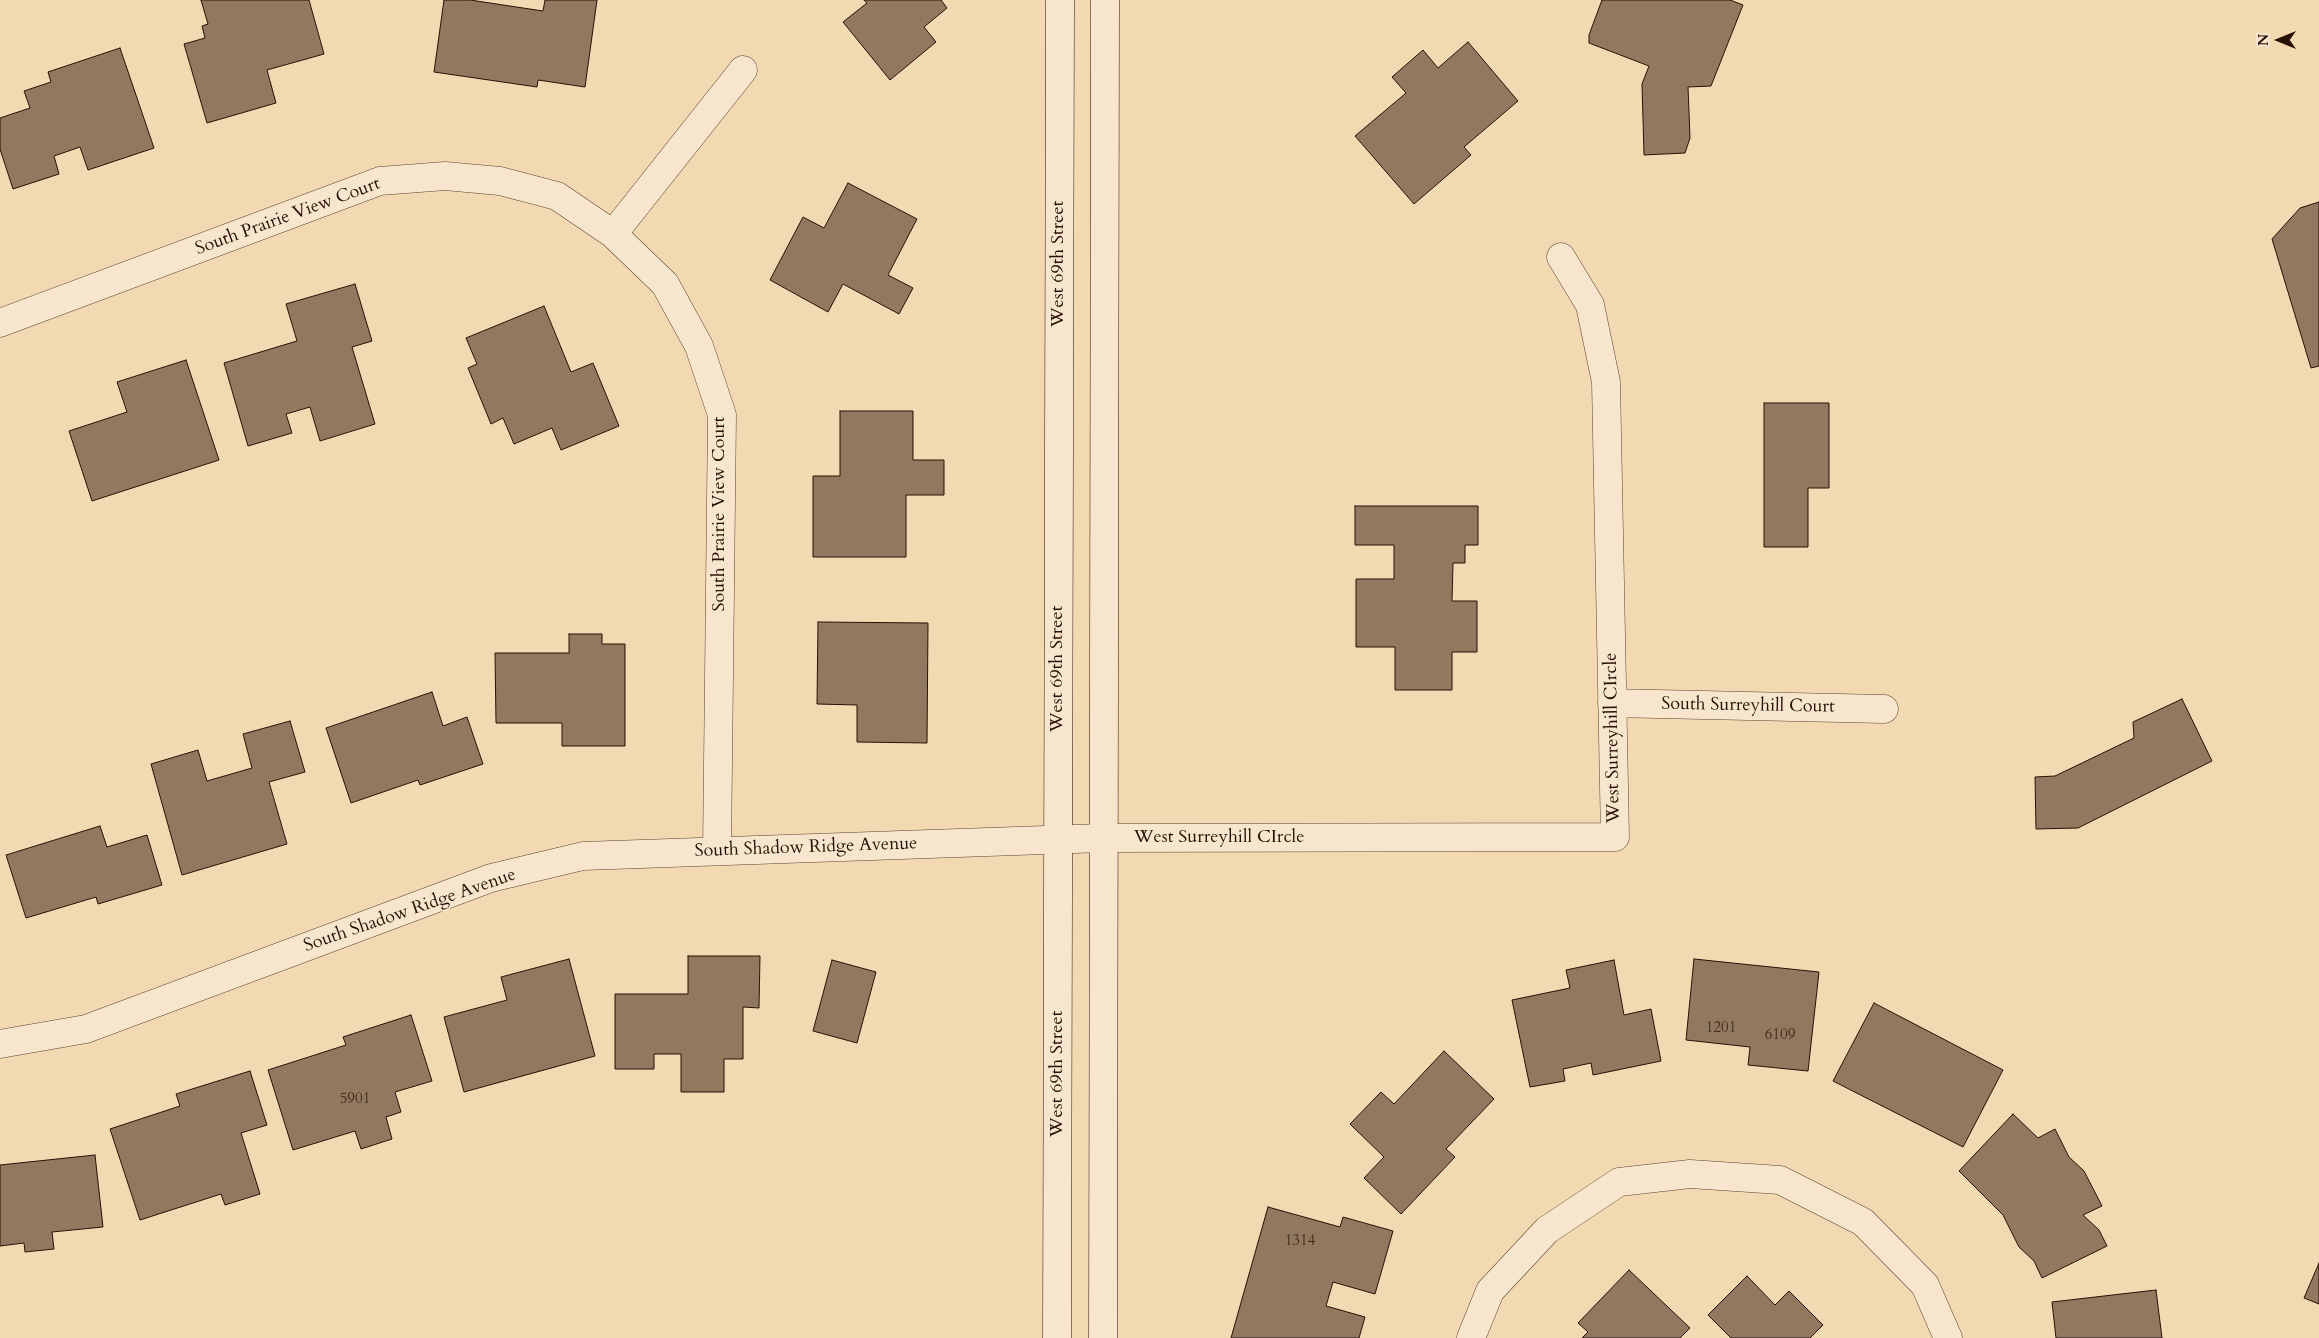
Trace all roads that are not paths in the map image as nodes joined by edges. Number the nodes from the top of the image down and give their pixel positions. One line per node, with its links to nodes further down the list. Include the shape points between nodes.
1 (1060, 0): 10 (street, West 69th Street)
2 (1105, 0): 9 (street)
3 (743, 70): 4 (street)
4 (613, 234): 6 (street, South Prairie View Court, via 558,196 500,180 445,176 380,181); 11 (street, South Prairie View Court, via 664,284 698,346 722,415)
5 (1561, 257): 7 (street, West Surreyhill CIrcle, via 1590,305 1606,382)
6 (0, 323)
7 (1612, 703): 8 (street, South Surreyhill Court); 9 (street, West Surreyhill CIrcle, via 1615,837)
8 (1884, 709)
9 (1103, 838): 10 (street, South Shadow Ridge Avenue); 14 (street)
10 (1058, 839): 11 (street, South Shadow Ridge Avenue); 13 (street, West 69th Street)
11 (717, 850): 12 (street, South Shadow Ridge Avenue, via 583,856 491,878 86,1029)
12 (0, 1044)
13 (1057, 1338)
14 (1103, 1338)
15 (1471, 1338): 16 (street, via 1490,1292 1547,1230 1619,1182 1690,1174 1780,1180 1863,1222 1925,1285)
16 (1948, 1338)

